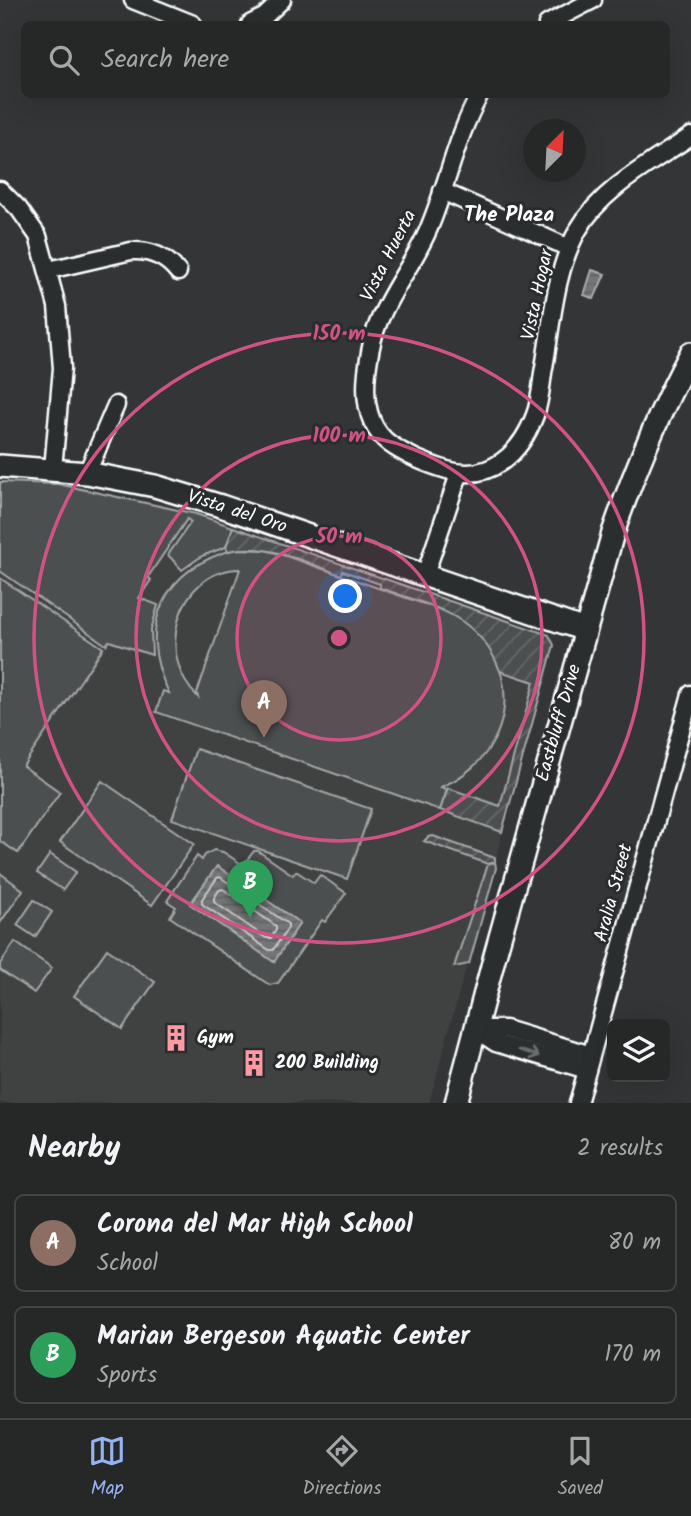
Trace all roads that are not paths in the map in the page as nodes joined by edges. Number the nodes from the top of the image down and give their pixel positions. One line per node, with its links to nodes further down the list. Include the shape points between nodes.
1 (133, 0): 4 (street)
2 (282, 0): 5 (street)
3 (593, 0): 6 (street)
4 (186, 21)
5 (256, 21)
6 (553, 21)
7 (478, 98): 10 (street, Vista Huerta, via 459,136)
8 (691, 136): 11 (street, Vista Hogar, via 610,194 579,228)
9 (0, 190): 12 (street, via 34,228)
10 (442, 191): 11 (street); 19 (street, Vista Huerta, via 420,249 377,325 366,399 372,421 385,440 401,452)
11 (569, 248): 19 (street, Vista Hogar, via 538,407 528,432 489,470)
12 (49, 270): 13 (street, via 141,250 165,259); 17 (street, via 62,368)
13 (178, 272)
14 (691, 354): 21 (main road, Eastbluff Drive, via 661,408 633,475)
15 (116, 405): 18 (street)
16 (0, 466): 17 (main road, Vista del Oro)
17 (53, 469): 18 (main road, Vista del Oro)
18 (87, 473): 20 (main road, Vista del Oro, via 155,486)
19 (460, 474): 20 (street)
20 (425, 575): 21 (main road, Vista del Oro)
21 (585, 630): 23 (main road, Eastbluff Drive)
22 (691, 694): 24 (street, Aralia Street)
23 (475, 1029): 24 (street, via 496,1043); 25 (main road, Eastbluff Drive)
24 (589, 1062): 26 (street, Aralia Street)
25 (456, 1103)
26 (578, 1103)

